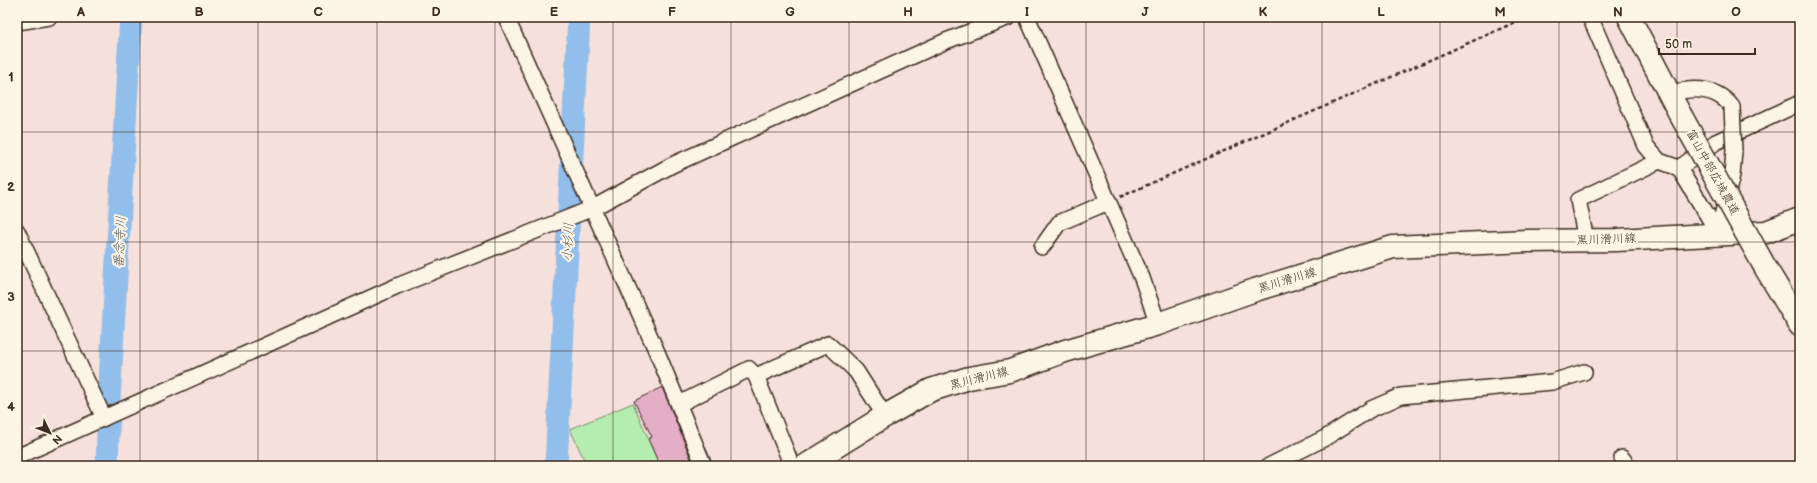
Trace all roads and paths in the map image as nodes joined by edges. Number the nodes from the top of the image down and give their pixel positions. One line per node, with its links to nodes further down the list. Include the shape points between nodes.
1 (49, 17): 8 (street)
2 (506, 17): 14 (street)
3 (1009, 17): 14 (street, via 946,41 672,164)
4 (1027, 17): 13 (street)
5 (1527, 17): 13 (path)
6 (1590, 17): 11 (street, via 1646,146)
7 (1629, 17): 9 (main road, 富山中部広域農道)
8 (17, 22)
9 (1669, 94): 17 (street, bridge, via 1684,90 1711,91 1727,100 1732,107 1732,175); 21 (main road, 富山中部広域農道, bridge)
10 (1800, 103): 12 (street, via 1716,142)
11 (1659, 161): 12 (street); 18 (street, via 1578,200)
12 (1679, 168): 17 (street)
13 (1108, 202): 19 (street, via 1060,223); 20 (street, via 1142,278)
14 (593, 208): 24 (street); 26 (street, via 397,286)
15 (1800, 219): 17 (main road, 黒川滑川線, via 1766,232)
16 (17, 231): 26 (street)
17 (1718, 233): 18 (main road, 黒川滑川線)
18 (1586, 240): 20 (main road, 黒川滑川線, via 1393,247 1255,290)
19 (1042, 247)
20 (1158, 324): 25 (main road, 黒川滑川線, via 1010,370 968,378 931,390)
21 (1800, 325)
22 (1584, 372): 31 (street, via 1552,382 1400,396 1370,409 1324,438)
23 (756, 376): 24 (street, via 749,369); 25 (street, via 828,344 856,371); 29 (street)
24 (679, 404): 28 (street)
25 (885, 416): 30 (main road, 黒川滑川線)
26 (104, 418): 27 (street)
27 (17, 458)
28 (704, 466)
29 (792, 466)
30 (805, 466)
31 (1269, 466)

